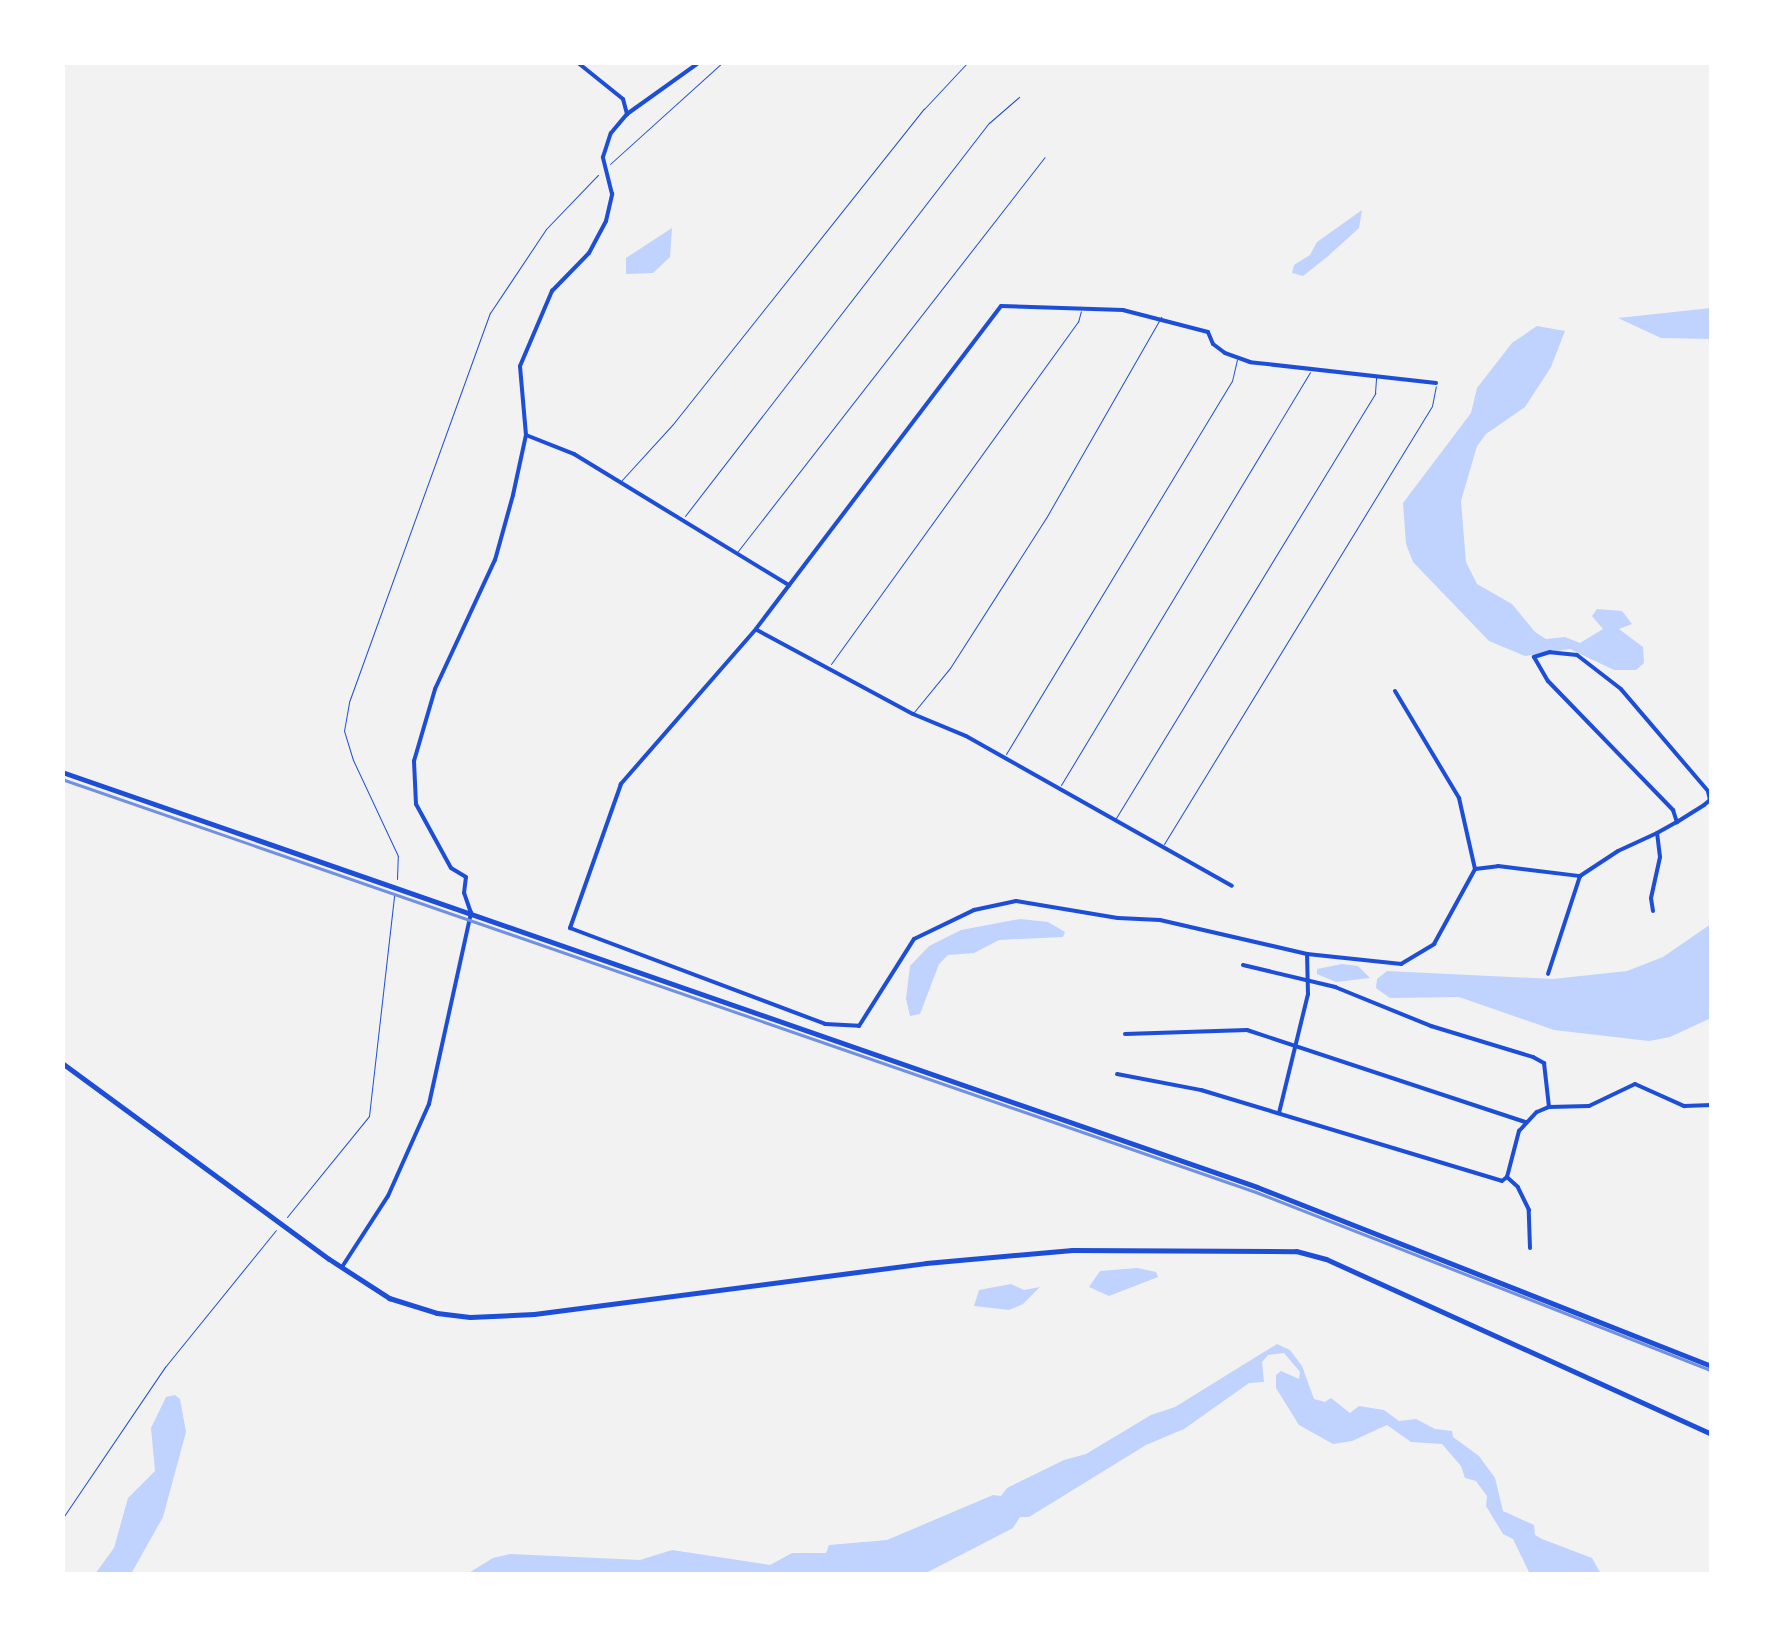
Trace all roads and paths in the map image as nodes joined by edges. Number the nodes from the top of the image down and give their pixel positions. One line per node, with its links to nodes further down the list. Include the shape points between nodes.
1 (577, 62): 6 (street, via 623,99)
2 (700, 62): 6 (street)
3 (723, 62): 8 (path)
4 (968, 62): 16 (lane, via 901,136 654,448)
5 (1019, 97): 17 (lane, via 990,123)
6 (626, 114): 8 (street, via 611,134)
7 (1045, 157): 18 (lane)
8 (603, 170): 15 (street, via 612,194 606,221 589,253 552,291 520,366); 33 (path, via 546,229 490,313 350,702 344,731 398,856)
9 (1082, 306): 10 (street); 19 (street, via 1001,306); 21 (lane, via 1078,322)
10 (1161, 317): 11 (street, via 1208,332 1213,344); 23 (lane, via 1056,502 950,668)
11 (1237, 358): 12 (street); 24 (lane, via 1232,381)
12 (1311, 368): 13 (street); 26 (lane)
13 (1376, 375): 14 (street); 27 (lane, via 1375,394)
14 (1436, 383): 30 (lane, via 1432,406)
15 (526, 435): 16 (street, via 560,447); 36 (street, via 495,560 436,690 414,761 416,804 451,868 466,877)
16 (618, 483): 17 (street)
17 (682, 520): 18 (street)
18 (736, 553): 19 (street)
19 (789, 585): 20 (street)
20 (756, 629): 21 (street); 37 (street, via 621,784 573,931 837,1027 858,1026 914,939 974,910 1016,901 1160,920)
21 (829, 667): 23 (street)
22 (1396, 691): 31 (street, via 1459,798)
23 (912, 714): 24 (street)
24 (1004, 757): 26 (street)
25 (62, 772): 33 (main road)
26 (1060, 788): 27 (street)
27 (1115, 820): 30 (street)
28 (1677, 822): 28 (street, via 1710,800 1708,791 1620,689 1577,655 1534,658); 29 (street)
29 (1657, 833): 32 (street); 35 (street)
30 (1162, 847): 34 (street)
31 (1476, 868): 32 (street); 37 (street, via 1456,910 1420,957 1402,964)
32 (1580, 876): 39 (street)
33 (396, 884): 36 (main road); 50 (path, via 369,1116)
34 (1232, 886)
35 (1653, 911)
36 (471, 914): 52 (street, via 429,1104 388,1196); 53 (main road, via 1258,1187)
37 (1307, 954): 40 (street)
38 (1243, 965): 40 (street)
39 (1548, 974)
40 (1306, 979): 42 (street); 46 (street, via 1533,1057 1544,1063)
41 (1125, 1034): 42 (street, via 1246,1030)
42 (1294, 1046): 47 (street); 48 (street)
43 (62, 1064): 50 (main road)
44 (1118, 1074): 47 (street)
45 (1712, 1106): 46 (street, via 1684,1106 1635,1084 1589,1106)
46 (1549, 1107): 48 (street)
47 (1278, 1112): 49 (street, via 1502,1182)
48 (1525, 1122): 49 (street)
49 (1507, 1178): 51 (street, via 1528,1210)
50 (282, 1223): 52 (main road); 55 (path, via 165,1367)
51 (1530, 1248)
52 (342, 1268): 54 (main road, via 407,1305 499,1317 1072,1250 1296,1252 1326,1259)
53 (1712, 1366)
54 (1712, 1434)
55 (62, 1519)

